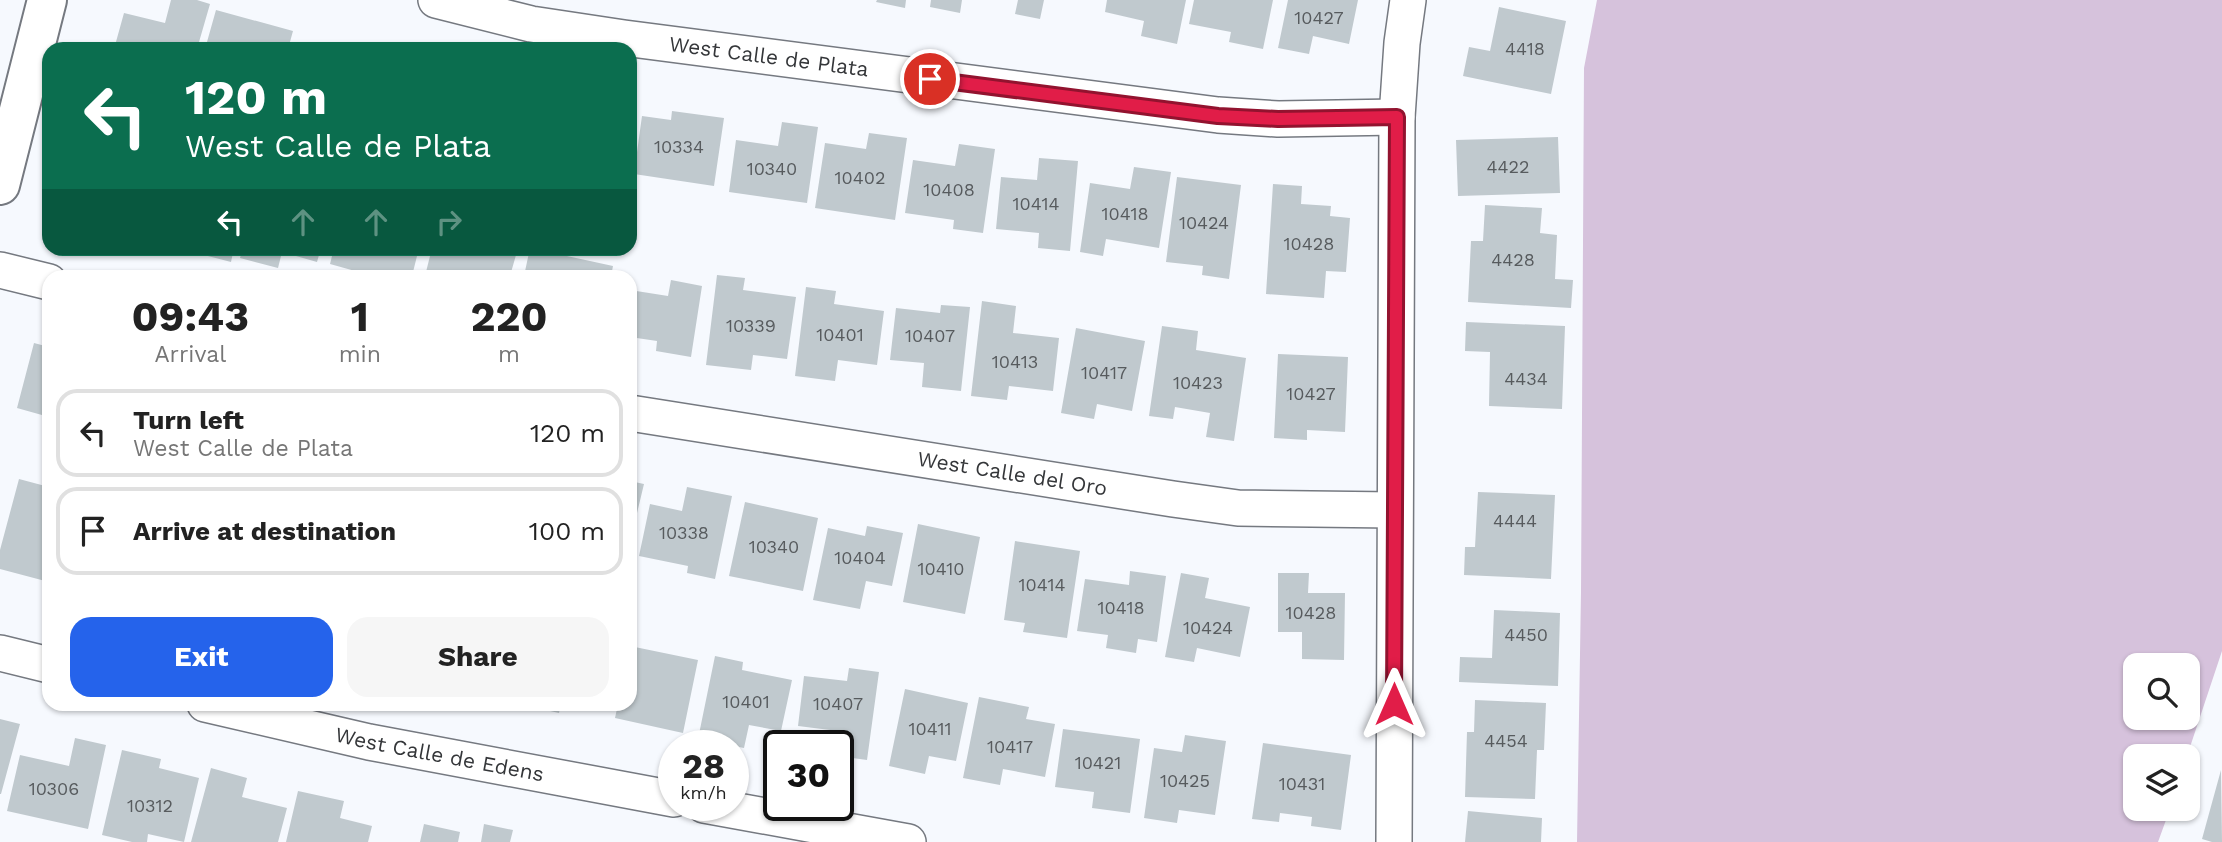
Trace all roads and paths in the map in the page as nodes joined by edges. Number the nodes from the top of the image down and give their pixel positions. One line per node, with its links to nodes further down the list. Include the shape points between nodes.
1 (47, 0): 5 (street)
2 (436, 0): 4 (street, West Calle de Plata, via 531,24 624,38 1218,116)
3 (1408, 0): 4 (street)
4 (1397, 117): 9 (street)
5 (0, 185)
6 (0, 270): 7 (street)
7 (42, 280)
8 (637, 414): 9 (street, West Calle del Oro, via 1238,508)
9 (1394, 510): 16 (street)
10 (0, 653): 11 (street)
11 (42, 663)
12 (235, 711): 13 (street, West Calle de Edens, via 369,742)
13 (658, 796)
14 (749, 813): 15 (street)
15 (908, 842)
16 (1394, 842)

